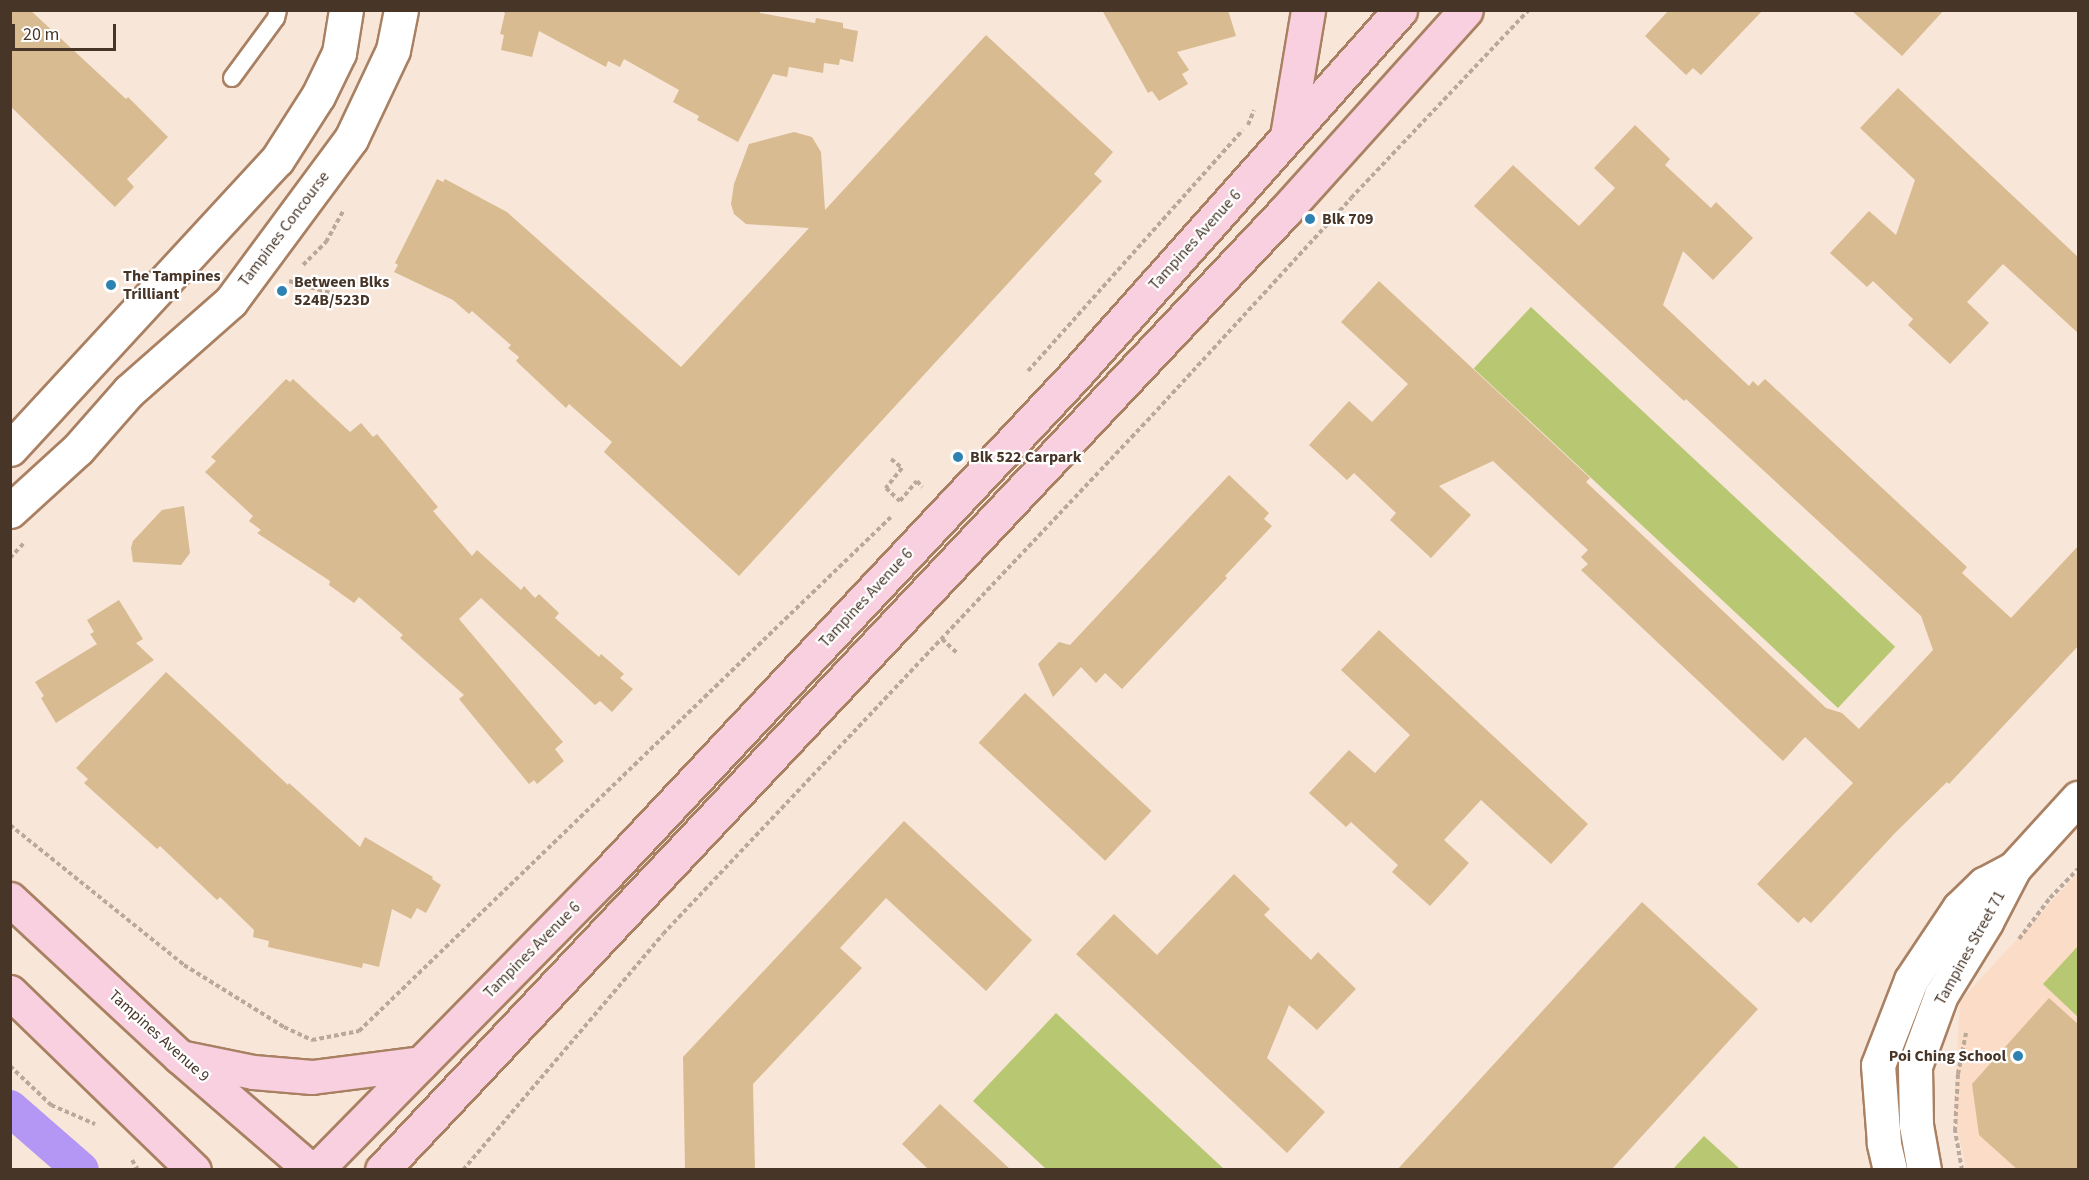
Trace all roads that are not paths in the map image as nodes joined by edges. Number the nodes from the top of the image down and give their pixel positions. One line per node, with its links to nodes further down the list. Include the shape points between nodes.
1 (278, 10): 7 (lane)
2 (346, 10): 9 (street, via 339,53 318,96 277,160)
3 (401, 10): 10 (street, Tampines Concourse, via 393,50 351,139 231,301 129,391 78,449)
4 (1308, 10): 8 (street)
5 (1400, 10): 8 (street, Tampines Avenue 6)
6 (1455, 14): 24 (street, via 1285,211)
7 (232, 78)
8 (1287, 136): 16 (street, Tampines Avenue 6, via 1052,400 605,876)
9 (10, 449)
10 (10, 511)
11 (2079, 798): 12 (street, Tampines Street 71)
12 (2014, 868): 17 (street, Tampines Street 71, via 1984,884 1959,908 1911,980); 18 (street, Tampines Street 71, via 1941,994)
13 (10, 899): 15 (street, Tampines Avenue 9)
14 (10, 992): 19 (street)
15 (179, 1056): 16 (street, via 253,1072 312,1077); 22 (street, Tampines Avenue 9)
16 (421, 1063): 23 (street, Tampines Avenue 6)
17 (1878, 1065): 18 (lane); 25 (street, Tampines Street 71)
18 (1915, 1066): 26 (street, Tampines Street 71, via 1916,1125)
19 (156, 1131): 20 (street); 21 (street)
20 (166, 1170)
21 (194, 1170)
22 (310, 1170)
23 (316, 1170)
24 (382, 1170)
25 (1890, 1170)
26 (1924, 1170)

